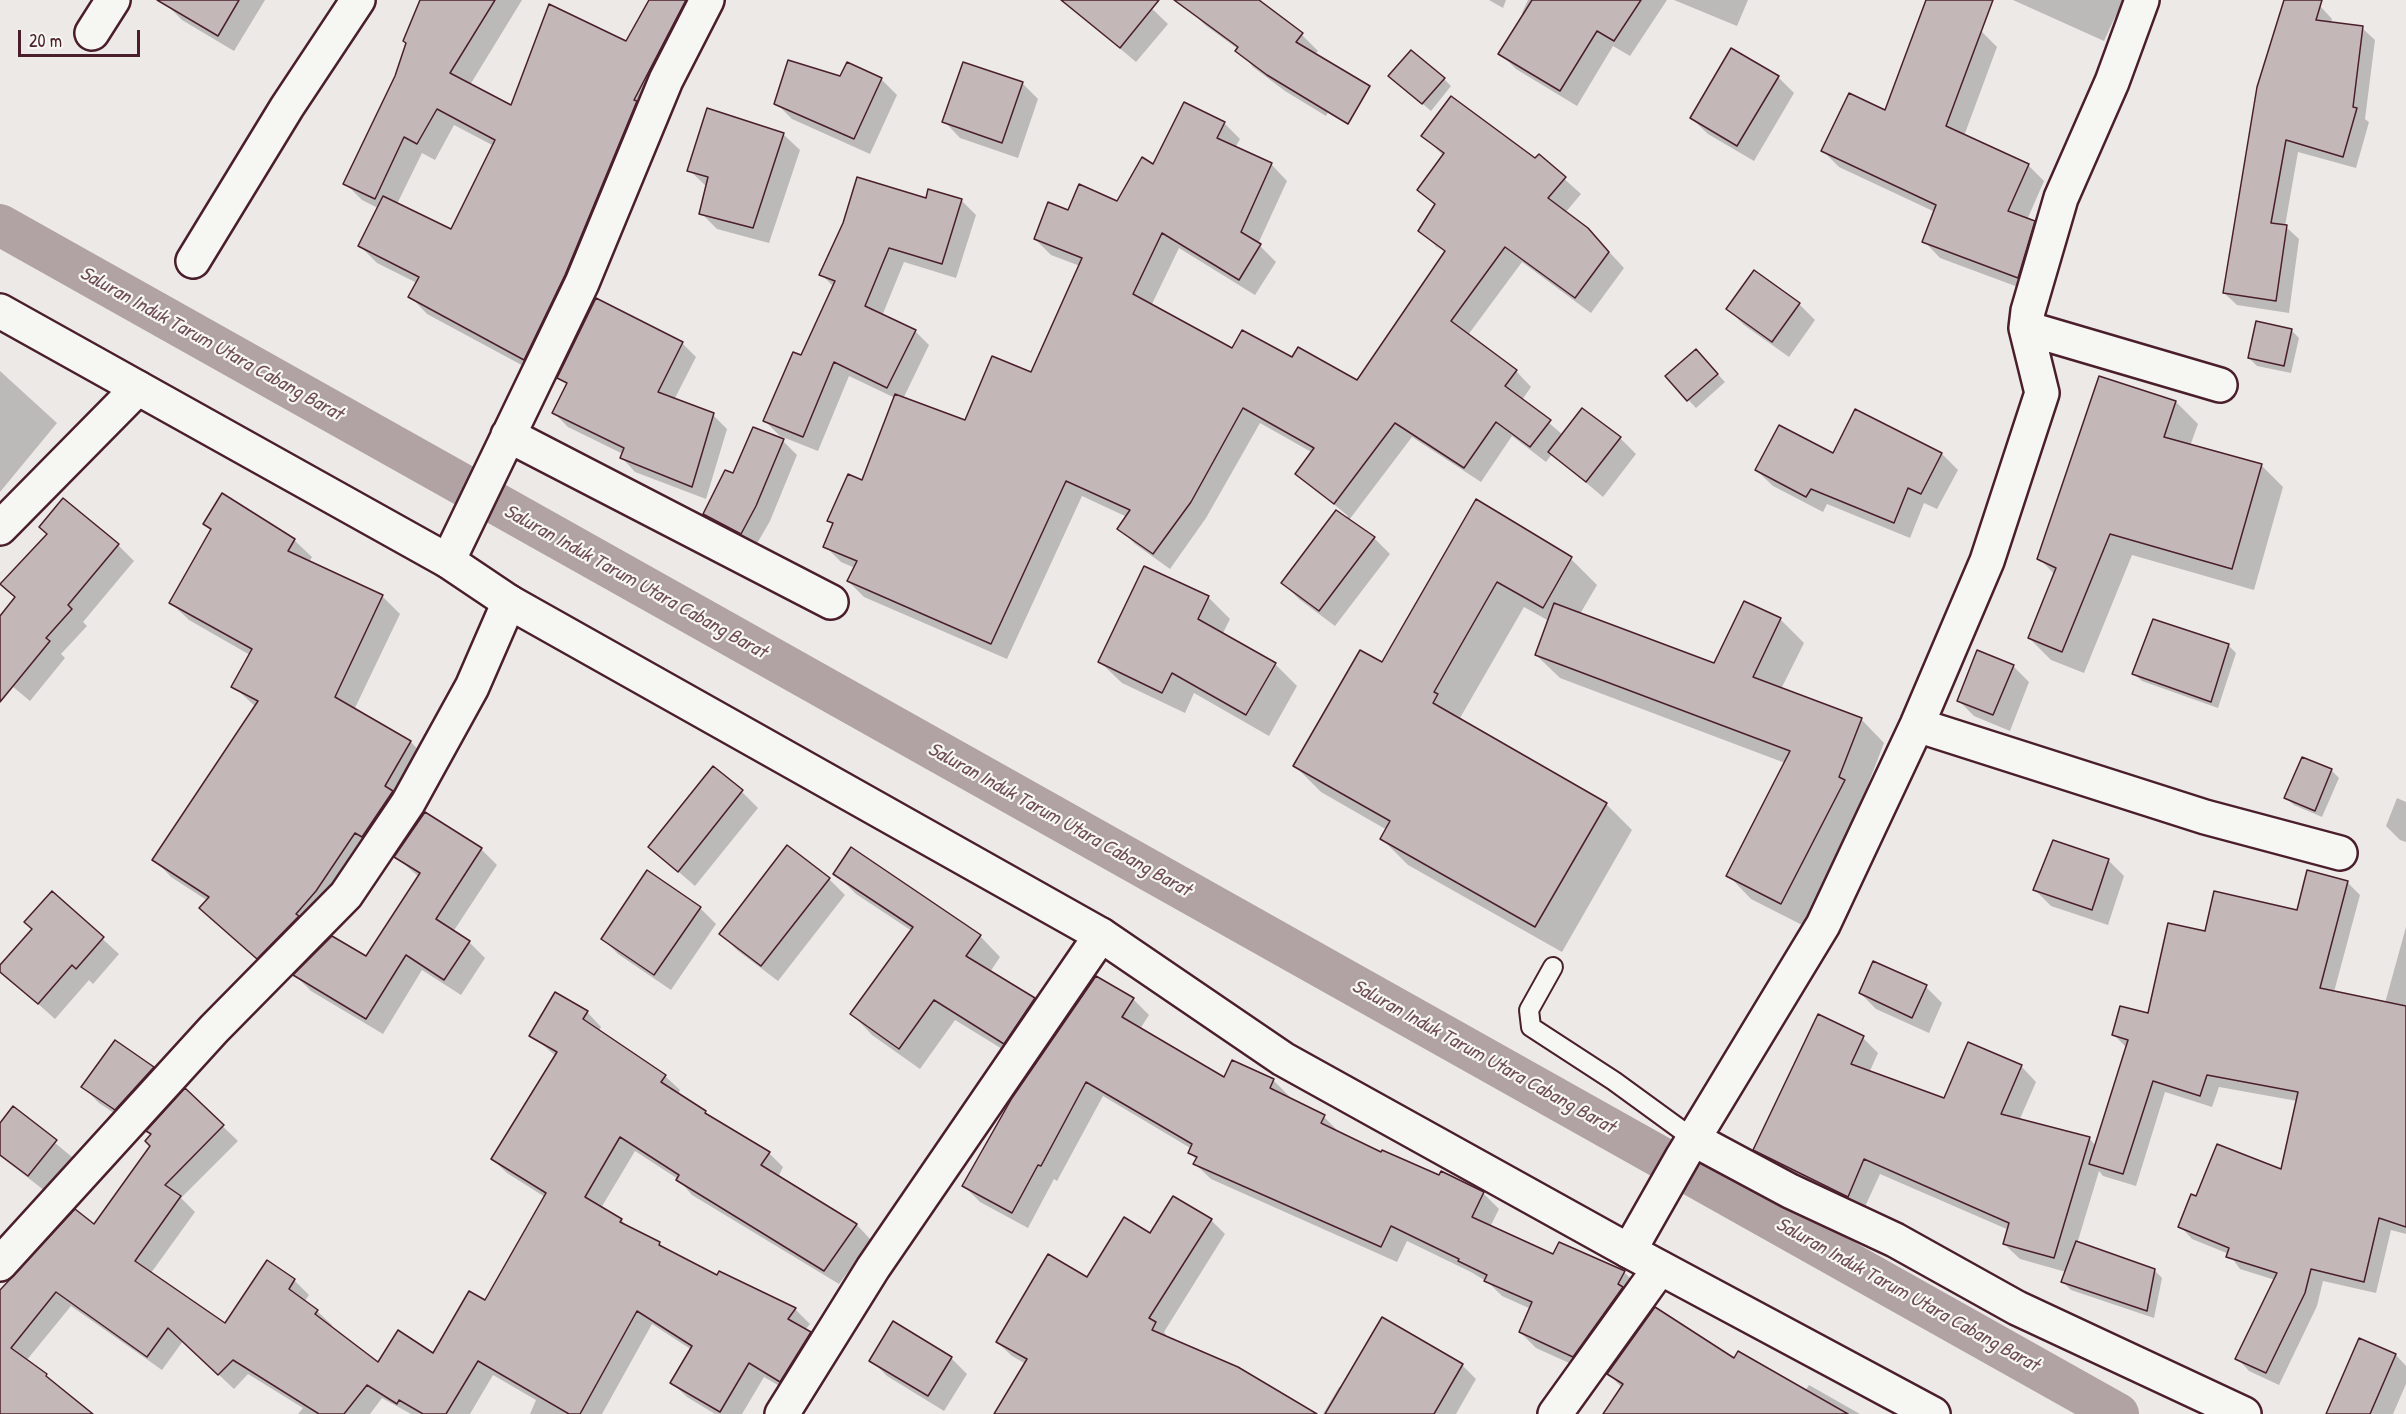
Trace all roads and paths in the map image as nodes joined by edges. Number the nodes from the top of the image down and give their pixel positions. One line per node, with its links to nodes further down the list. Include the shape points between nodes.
1 (113, 0): 5 (street)
2 (358, 0): 6 (street)
3 (707, 0): 11 (street, via 666,80 582,283)
4 (2142, 0): 8 (street, via 2112,82 2061,198)
5 (92, 33)
6 (193, 261)
7 (0, 311): 10 (street)
8 (2026, 328): 9 (street); 16 (street, via 2042,393 1987,561)
9 (2220, 384)
10 (138, 388): 12 (street); 13 (street)
11 (504, 444): 13 (street); 15 (street)
12 (0, 528)
13 (448, 561): 14 (street)
14 (509, 602): 18 (street); 22 (street, via 449,729 408,802 346,895 214,1029)
15 (831, 602)
16 (1917, 725): 17 (street, via 2205,817); 20 (street, via 1823,925)
17 (2340, 853)
18 (1101, 934): 21 (street, via 1283,1059); 24 (street, via 873,1268)
19 (1553, 967): 20 (lane, via 1529,1010 1531,1027 1614,1081)
20 (1689, 1148): 21 (street); 27 (street, via 1895,1240 2017,1308)
21 (1629, 1251): 23 (street)
22 (0, 1264)
23 (1660, 1268): 25 (street); 26 (street)
24 (782, 1414)
25 (1555, 1414)
26 (1933, 1414)
27 (2244, 1414)

